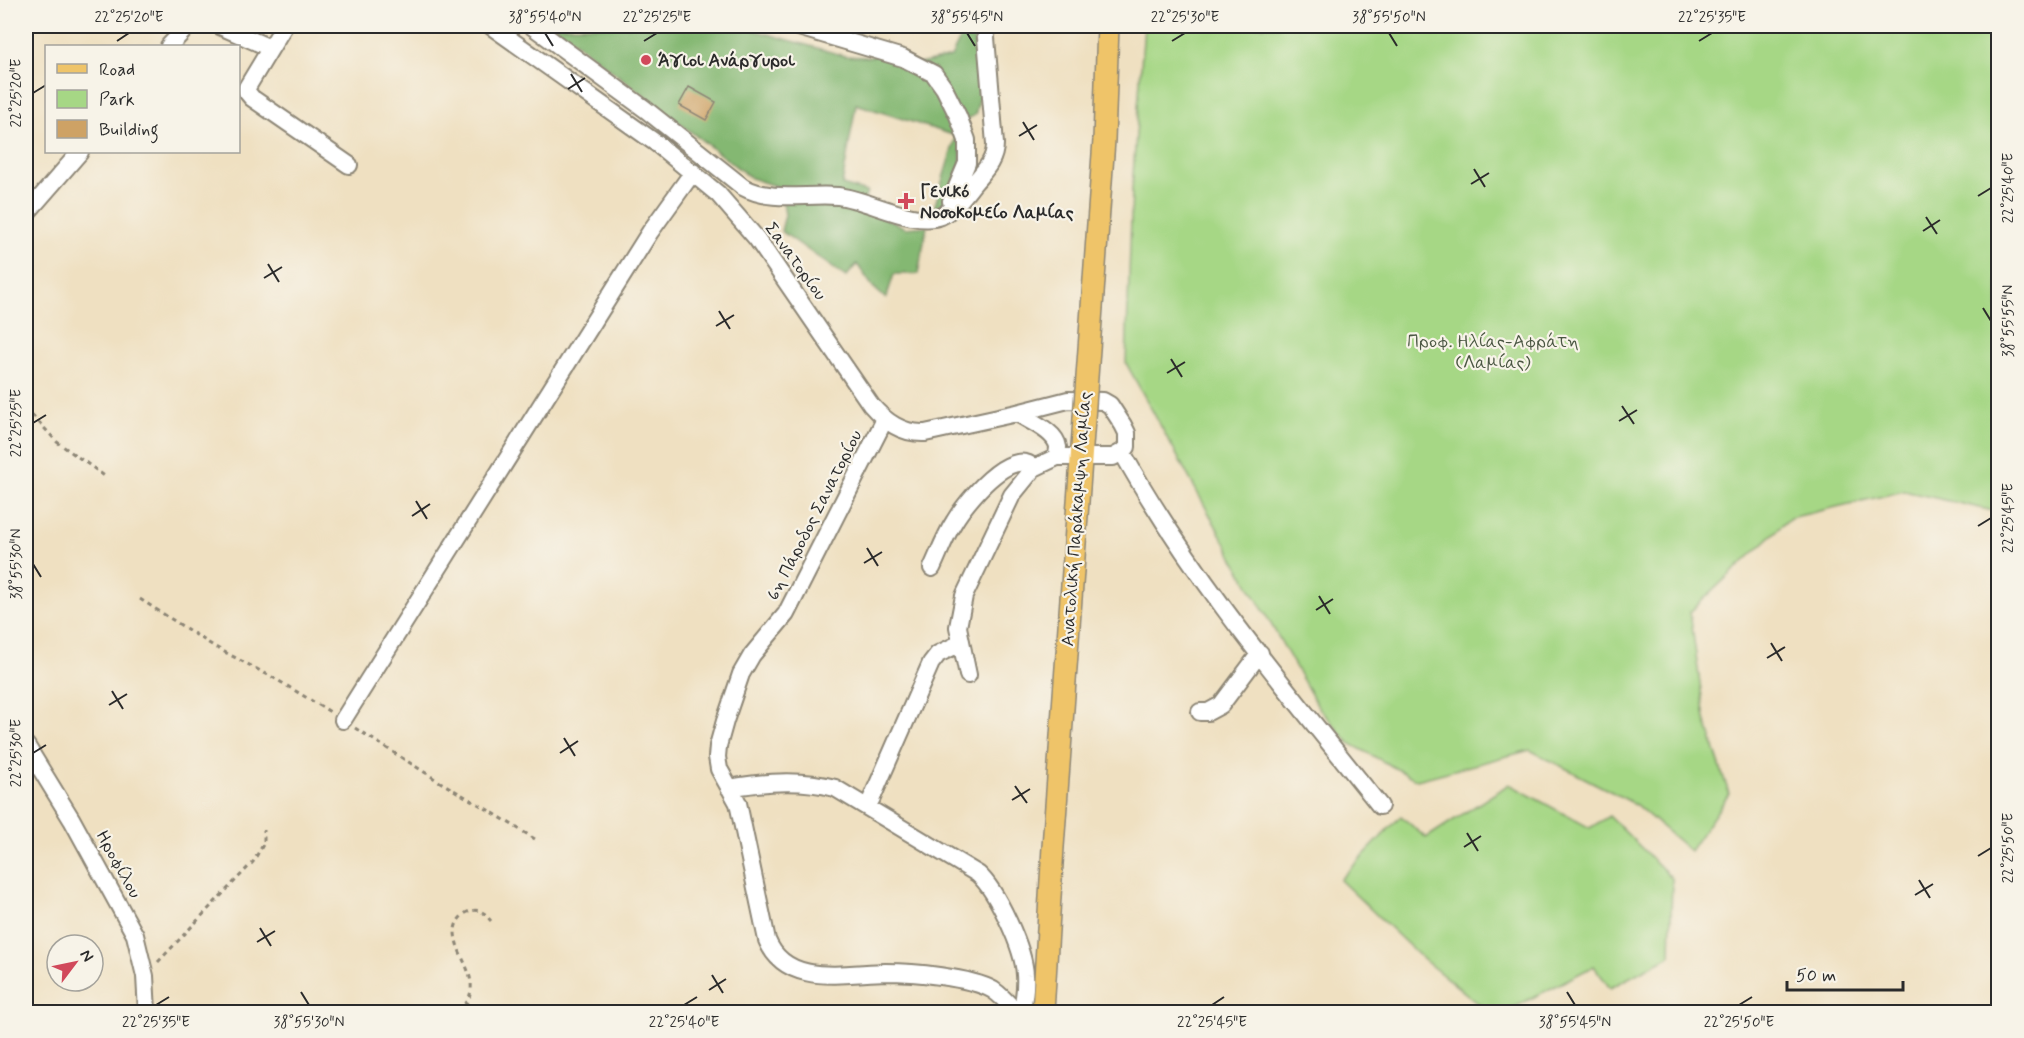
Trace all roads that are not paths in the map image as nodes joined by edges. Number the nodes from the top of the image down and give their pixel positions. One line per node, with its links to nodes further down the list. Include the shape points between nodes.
1 (188, 26): 9 (street)
2 (220, 26): 10 (street)
3 (284, 26): 10 (street)
4 (491, 26): 13 (street, Σανατορίου)
5 (532, 26): 14 (street)
6 (795, 26): 17 (street, via 903,58 934,74 967,140 967,163 950,202)
7 (985, 26): 17 (street, via 995,152 959,201)
8 (1108, 26): 22 (main road, Ανατολική Παράκαμψη Λαμίας, bridge, via 1104,140)
9 (170, 45)
10 (270, 48): 12 (street, via 246,92)
11 (79, 153): 16 (street)
12 (349, 165)
13 (693, 172): 15 (street, Σανατορίου); 29 (street, via 650,232)
14 (743, 187): 15 (street); 17 (street, via 763,195 852,198 913,217)
15 (729, 206): 19 (street, Σανατορίου, via 752,232 871,405)
16 (26, 214)
17 (939, 216)
18 (1017, 413): 19 (street, Σανατορίου, via 925,433 904,430); 20 (street, Σανατορίου, via 1068,400 1103,401 1115,412 1126,433 1127,447); 21 (street, via 1054,438)
19 (885, 419): 31 (street, 6η Πάροδος Σανατορίου, via 786,614 741,674 717,753 719,769)
20 (1122, 452): 22 (street, via 1113,457); 26 (street, via 1182,549)
21 (1057, 457): 22 (street); 23 (street)
22 (1081, 457): 37 (main road, Ανατολική Παράκαμψη Λαμίας)
23 (1034, 468): 24 (street, via 1018,461 996,474 960,512); 25 (street, via 1012,495 971,579 960,612)
24 (932, 568)
25 (961, 643): 27 (street); 32 (street, via 938,654 931,663)
26 (1260, 653): 28 (street, via 1221,705); 33 (street)
27 (968, 675)
28 (1200, 712)
29 (343, 720)
30 (26, 745): 34 (street, Ηροφίλου, via 128,921 139,946)
31 (729, 788): 35 (street, 6η Πάροδος Σανατορίου, via 738,803 767,940 780,960 815,975 903,973 967,982 990,989); 36 (street, via 779,783 835,788 978,874 999,905 1022,956 1026,985)
32 (871, 800)
33 (1380, 806)
34 (147, 1012)
35 (1016, 1012)
36 (1021, 1012)
37 (1043, 1012)

